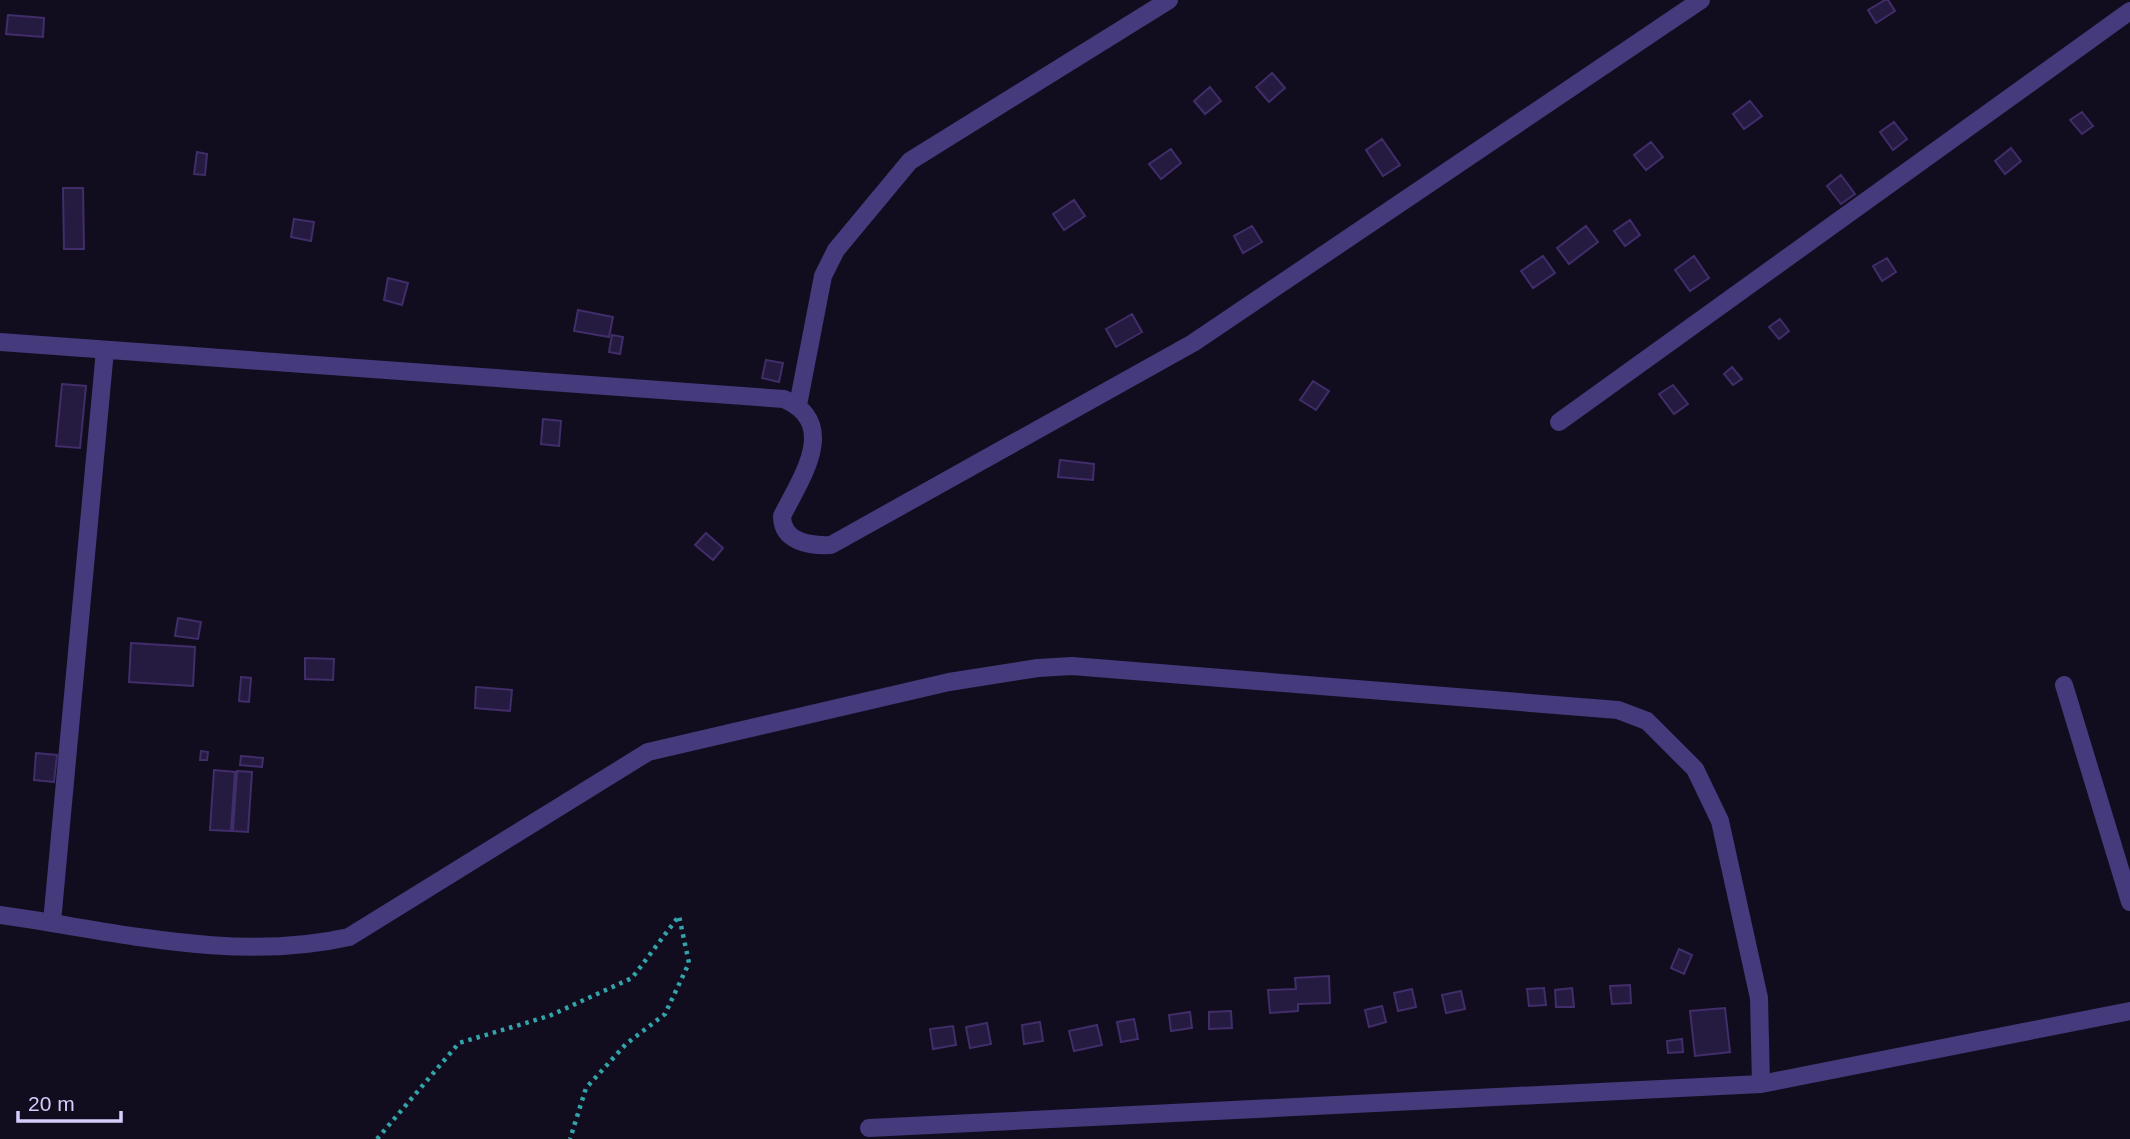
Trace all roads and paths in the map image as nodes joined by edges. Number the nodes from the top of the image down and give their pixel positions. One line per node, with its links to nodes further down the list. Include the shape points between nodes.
1 (1169, 0): 6 (street, via 910,160 836,250 823,276)
2 (1701, 0): 6 (street, via 1193,343 831,545 812,546 787,534 782,526 782,516 813,447 809,418)
3 (2130, 11): 7 (street)
4 (0, 342): 5 (street)
5 (105, 350): 6 (street, via 784,399); 11 (street)
6 (798, 405)
7 (1559, 422)
8 (2064, 685): 9 (street)
9 (2130, 902)
10 (0, 915): 11 (street)
11 (52, 922): 13 (street, via 242,949 312,945 349,937 648,752 949,682 1038,668 1072,666 1618,710 1647,721 1695,769 1720,821 1759,998)
12 (2130, 1011): 13 (street)
13 (1761, 1084): 14 (street)
14 (869, 1128)
15 (377, 1139): 16 (path, via 460,1043 549,1016 632,978 679,916 689,963 665,1014 626,1044 586,1088)
16 (570, 1139)

